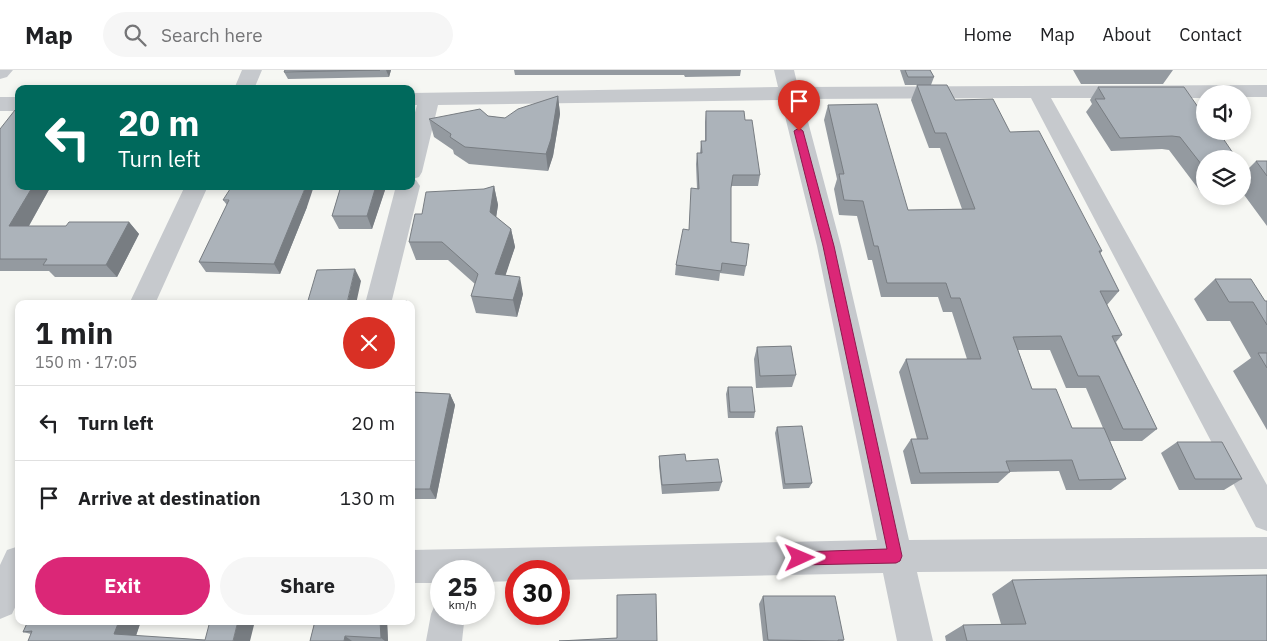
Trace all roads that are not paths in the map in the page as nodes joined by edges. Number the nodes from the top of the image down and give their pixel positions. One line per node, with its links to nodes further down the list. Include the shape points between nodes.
1 (3, 70): 3 (street)
2 (252, 70): 5 (street)
3 (0, 73)
4 (786, 81): 7 (street); 8 (street); 18 (street, via 828,246)
5 (246, 85)
6 (1267, 91): 7 (street)
7 (1038, 93): 16 (street)
8 (420, 98): 11 (street)
9 (0, 104): 10 (street)
10 (15, 104)
11 (415, 139)
12 (195, 190): 14 (street)
13 (412, 194): 15 (street)
14 (144, 300)
15 (379, 300)
16 (1267, 516)
17 (1267, 553): 18 (street)
18 (896, 556): 21 (street); 24 (street)
19 (415, 567): 20 (street)
20 (430, 568)
21 (495, 568)
22 (446, 625): 23 (street)
23 (444, 641)
24 (915, 641)

